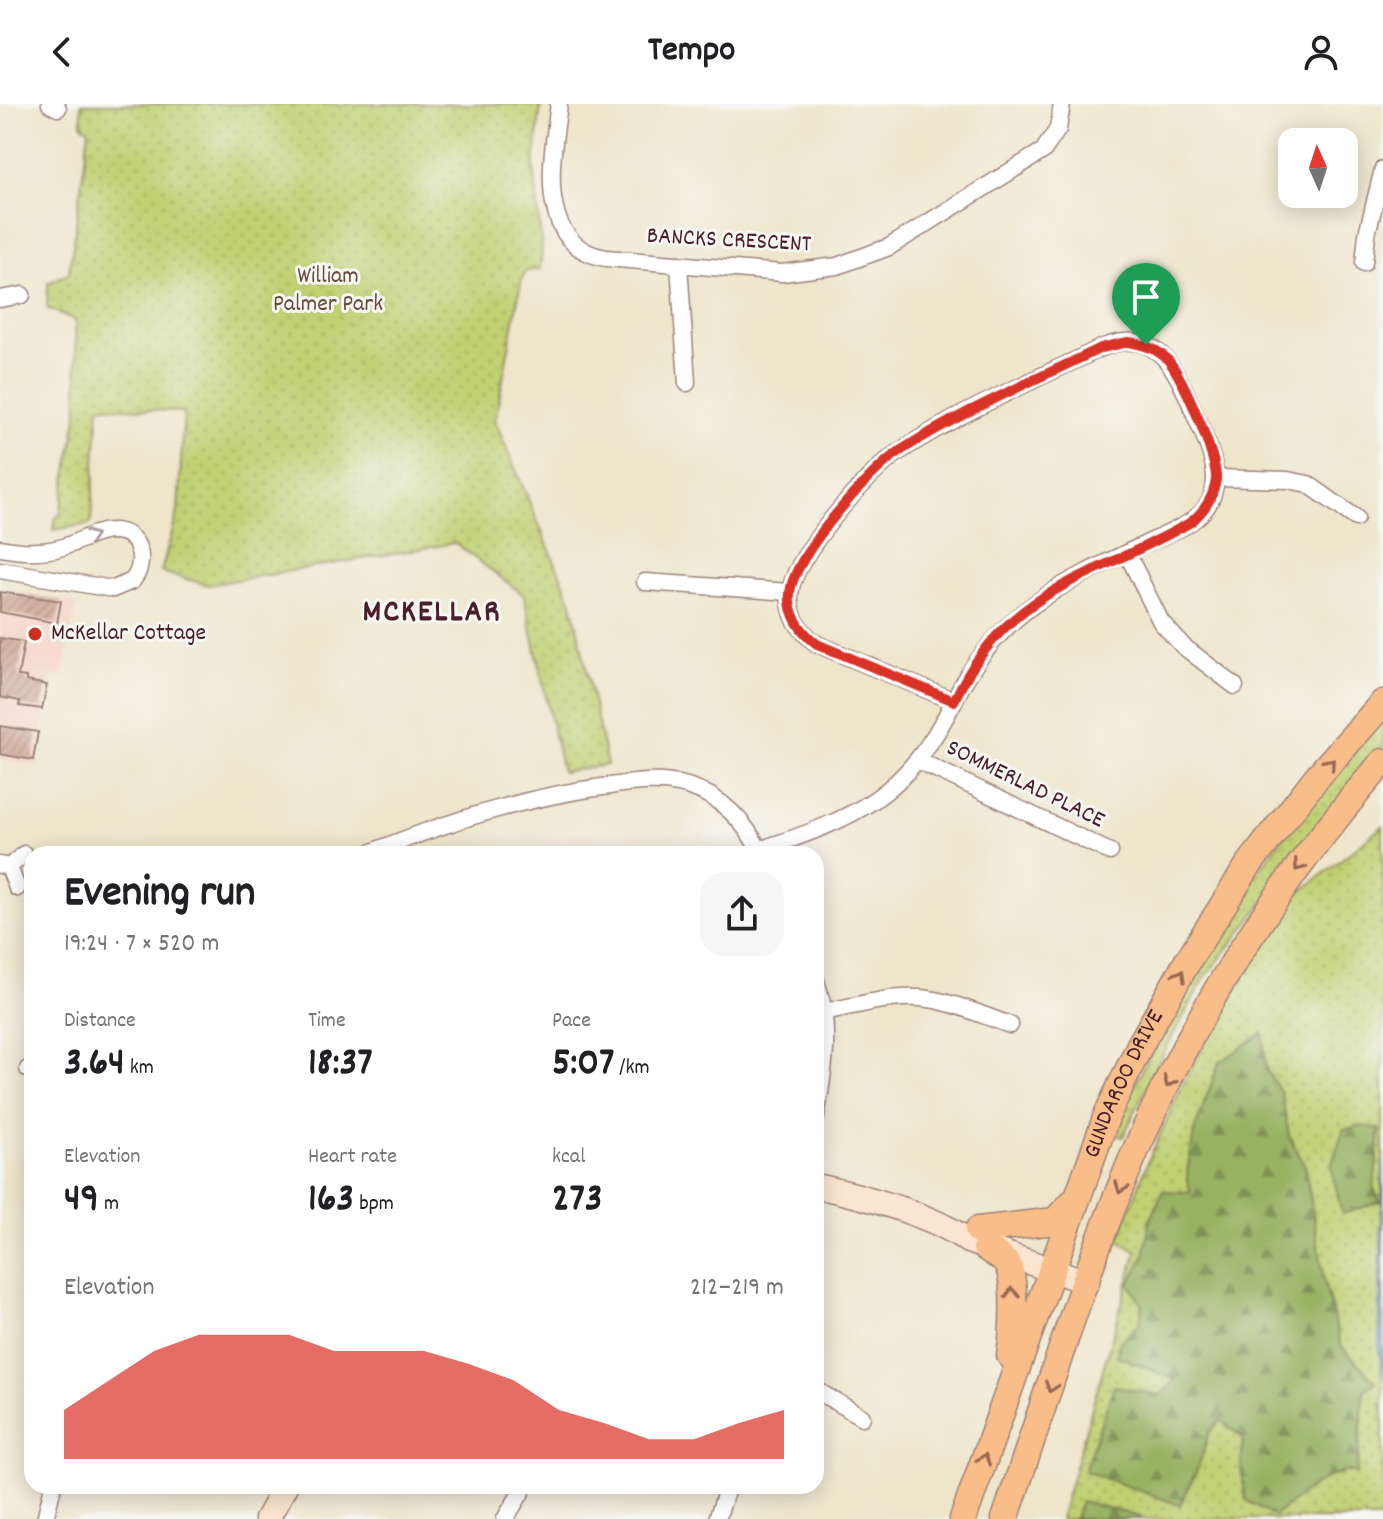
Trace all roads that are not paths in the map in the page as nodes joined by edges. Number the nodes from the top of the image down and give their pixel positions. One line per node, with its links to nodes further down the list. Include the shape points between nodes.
1 (559, 104): 5 (street, BANCKS CRESCENT, via 552,189 565,235 597,256)
2 (1062, 104): 5 (street, BANCKS CRESCENT, via 1058,129 1043,151 872,255 800,272)
3 (1383, 169): 4 (street)
4 (1364, 263)
5 (679, 264): 8 (street)
6 (22, 295): 7 (street)
7 (0, 299)
8 (687, 383)
9 (1216, 478): 10 (street, via 1308,484); 12 (street, via 1213,495 1191,522); 15 (street, via 1211,452 1174,368 1146,345 1109,344 928,434 885,462 802,561)
10 (1356, 518)
11 (0, 548): 13 (street, one-way to 13, via 51,550 119,531 135,541 141,564 132,581 113,589)
12 (1127, 553): 16 (street, via 1161,622); 17 (street, via 1050,591 1020,613 982,653)
13 (0, 570)
14 (645, 582): 15 (street)
15 (790, 592): 17 (street, via 798,625 817,644)
16 (1235, 686)
17 (954, 701): 19 (street)
18 (1383, 703): 32 (main road, GUNDAROO DRIVE, one-way to 18, via 1135,1055 1190,957 1248,866)
19 (919, 761): 23 (street, via 849,817); 24 (street, SOMMERLAD PLACE)
20 (1383, 762): 35 (main road, GUNDAROO DRIVE, one-way to 35, via 1270,904 1218,988 1140,1140)
21 (388, 846): 22 (street, via 507,805 585,789 659,782 687,786 725,806)
22 (757, 846)
23 (775, 846)
24 (1110, 852)
25 (24, 854): 26 (street)
26 (5, 866): 27 (street)
27 (17, 888)
28 (824, 1012): 29 (street, via 918,998); 30 (street)
29 (1010, 1025)
30 (824, 1068)
31 (824, 1188): 33 (street, via 951,1228 968,1241)
32 (1077, 1198): 33 (main road, via 1055,1221); 34 (main road, GUNDAROO DRIVE)
33 (982, 1239): 34 (street); 37 (main road, one-way to 33, via 1014,1326 1011,1281 1007,1264)
34 (1054, 1263): 35 (street); 37 (main road, GUNDAROO DRIVE)
35 (1089, 1275): 48 (main road, GUNDAROO DRIVE, one-way to 48)
36 (824, 1395): 38 (street)
37 (1004, 1398): 47 (main road, GUNDAROO DRIVE, one-way to 37)
38 (862, 1417)
39 (51, 1494): 43 (street)
40 (281, 1494): 44 (street)
41 (520, 1494): 45 (street)
42 (725, 1494): 46 (street)
43 (45, 1519)
44 (267, 1519)
45 (505, 1519)
46 (717, 1519)
47 (963, 1519)
48 (1005, 1519)

